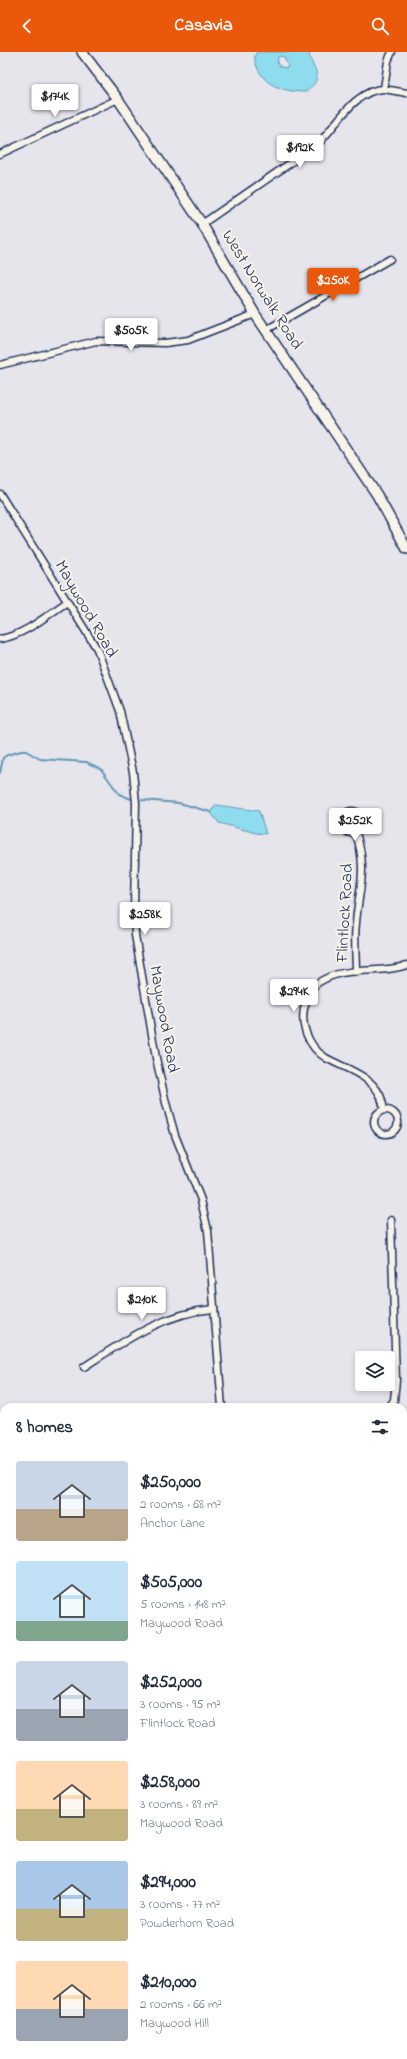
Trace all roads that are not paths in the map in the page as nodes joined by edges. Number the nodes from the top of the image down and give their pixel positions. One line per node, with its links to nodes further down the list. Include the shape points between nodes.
1 (82, 52): 5 (main road, West Norwalk Road)
2 (392, 52): 3 (street, via 388,61)
3 (384, 89): 4 (street); 7 (street, via 372,91 355,101 318,144)
4 (407, 93)
5 (118, 99): 6 (street); 7 (main road, West Norwalk Road)
6 (0, 154)
7 (202, 224): 9 (main road, West Norwalk Road)
8 (390, 259): 10 (street)
9 (255, 314): 10 (main road, West Norwalk Road); 11 (street, via 188,340 165,344 96,341)
10 (266, 330): 13 (main road, West Norwalk Road, via 377,495)
11 (0, 365)
12 (0, 494): 14 (street, Maywood Road)
13 (407, 549)
14 (67, 602): 15 (street, via 29,628); 21 (street, Maywood Road, via 97,649 117,699 127,742 136,803 135,935 166,1103 175,1135 206,1218)
15 (0, 639)
16 (356, 832): 18 (street, Flintlock Road, via 363,858 363,874 356,923)
17 (407, 965): 18 (street)
18 (356, 972): 19 (street, via 330,976 313,986 304,1008 303,1026 309,1041 324,1057 369,1082 380,1095)
19 (384, 1110)
20 (391, 1220): 24 (street, via 396,1380)
21 (213, 1309): 22 (street, via 199,1310 157,1324 128,1338); 23 (street, Maywood Road)
22 (84, 1367)
23 (222, 1403)
24 (392, 1403)

